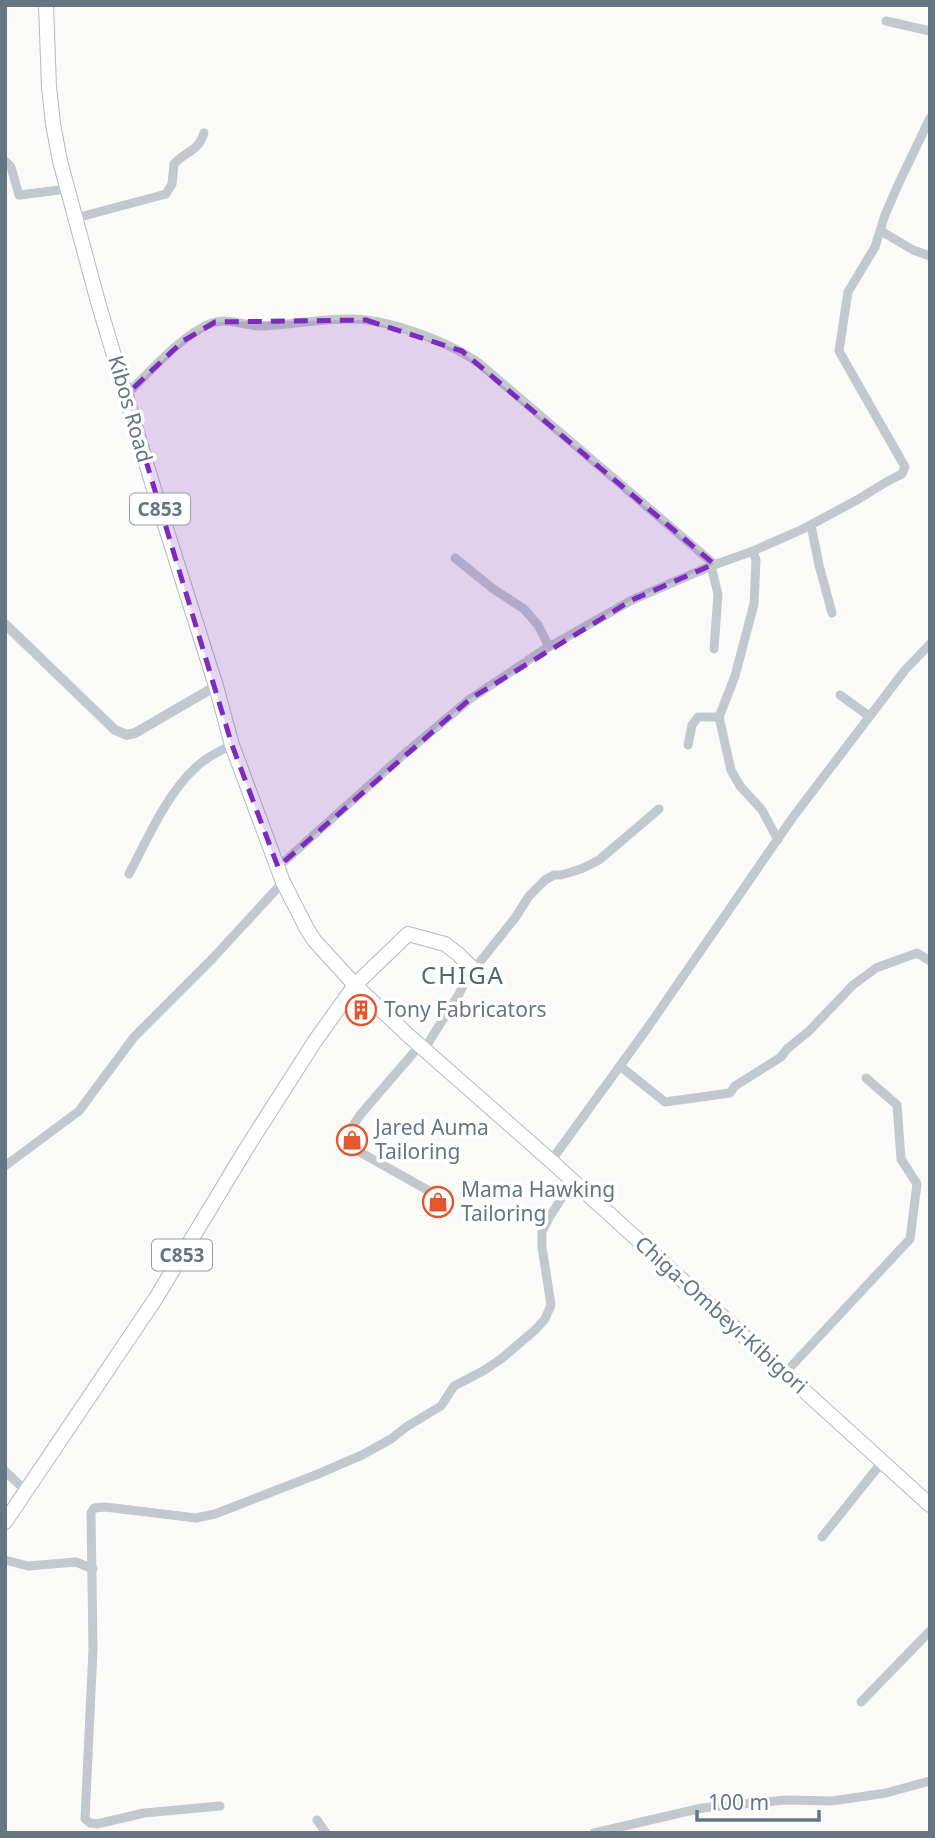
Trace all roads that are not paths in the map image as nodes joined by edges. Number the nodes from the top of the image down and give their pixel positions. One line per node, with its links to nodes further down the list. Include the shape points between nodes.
1 (41, 7): 7 (main road, Kibos Road / C853, via 49,87)
2 (886, 21): 3 (street)
3 (930, 31)
4 (930, 118): 9 (street)
5 (204, 133): 8 (street, via 199,146 174,164 166,194)
6 (5, 161): 7 (street, via 19,195)
7 (68, 189): 8 (main road, Kibos Road / C853)
8 (76, 218): 11 (main road, Kibos Road / C853)
9 (881, 231): 10 (street); 12 (street, via 848,292 839,351 905,470)
10 (930, 256)
11 (126, 395): 15 (street, via 183,341 215,322 257,326 354,319 393,325 455,348 480,364); 21 (main road, Kibos Road / C853)
12 (811, 525): 13 (street); 16 (street)
13 (753, 551): 15 (street); 24 (street, via 754,604)
14 (455, 558): 19 (street, via 524,609)
15 (712, 565): 19 (street, via 632,600); 20 (street, via 718,594)
16 (832, 613)
17 (5, 624): 21 (street, via 115,730 127,735)
18 (930, 644): 23 (street)
19 (549, 647): 29 (street, via 470,699)
20 (714, 649)
21 (216, 686): 25 (main road, Kibos Road / C853)
22 (840, 695): 23 (street)
23 (869, 716): 28 (street)
24 (719, 717): 26 (street, via 698,718); 28 (street, via 731,770)
25 (232, 745): 29 (main road, Kibos Road / C853); 30 (street, via 184,779)
26 (688, 745)
27 (659, 809): 33 (street, via 599,860 545,880)
28 (778, 839): 36 (street)
29 (278, 867): 31 (main road, Kibos Road / C853)
30 (128, 874)
31 (283, 882): 34 (main road, Kibos Road / C853, via 314,940); 39 (street, via 134,1037 79,1111)
32 (930, 961): 36 (street, via 917,953 876,968 781,1057 730,1093 665,1102)
33 (472, 968): 34 (main road, via 445,944 408,934); 35 (street)
34 (355, 985): 35 (main road, Chiga-Ombeyi-Kibigori); 45 (main road, C853, via 300,1063 156,1298)
35 (423, 1048): 38 (main road, Chiga-Ombeyi-Kibigori); 41 (street, via 415,1051 346,1136 358,1151)
36 (620, 1066): 38 (street)
37 (866, 1078): 42 (street, via 897,1105 901,1159 917,1184 910,1239)
38 (551, 1161): 40 (main road, Chiga-Ombeyi-Kibigori)
39 (5, 1166)
40 (573, 1181): 42 (main road, Chiga-Ombeyi-Kibigori); 50 (street, via 542,1232 549,1312 501,1359 454,1386 441,1406 382,1444 215,1514 196,1518 94,1508 90,1516)
41 (430, 1192)
42 (785, 1373): 43 (main road, Chiga-Ombeyi-Kibigori)
43 (882, 1461): 46 (main road, Chiga-Ombeyi-Kibigori); 48 (street)
44 (5, 1471): 45 (street)
45 (27, 1492): 47 (main road, C853)
46 (929, 1504)
47 (5, 1522)
48 (822, 1537)
49 (5, 1560): 50 (street, via 28,1566 76,1562)
50 (93, 1569): 54 (street, via 85,1819 97,1824 144,1813)
51 (930, 1631): 52 (street)
52 (862, 1702)
53 (930, 1781): 57 (street, via 832,1801 785,1800 702,1808)
54 (220, 1806)
55 (317, 1820): 56 (street)
56 (326, 1833)
57 (594, 1833)

